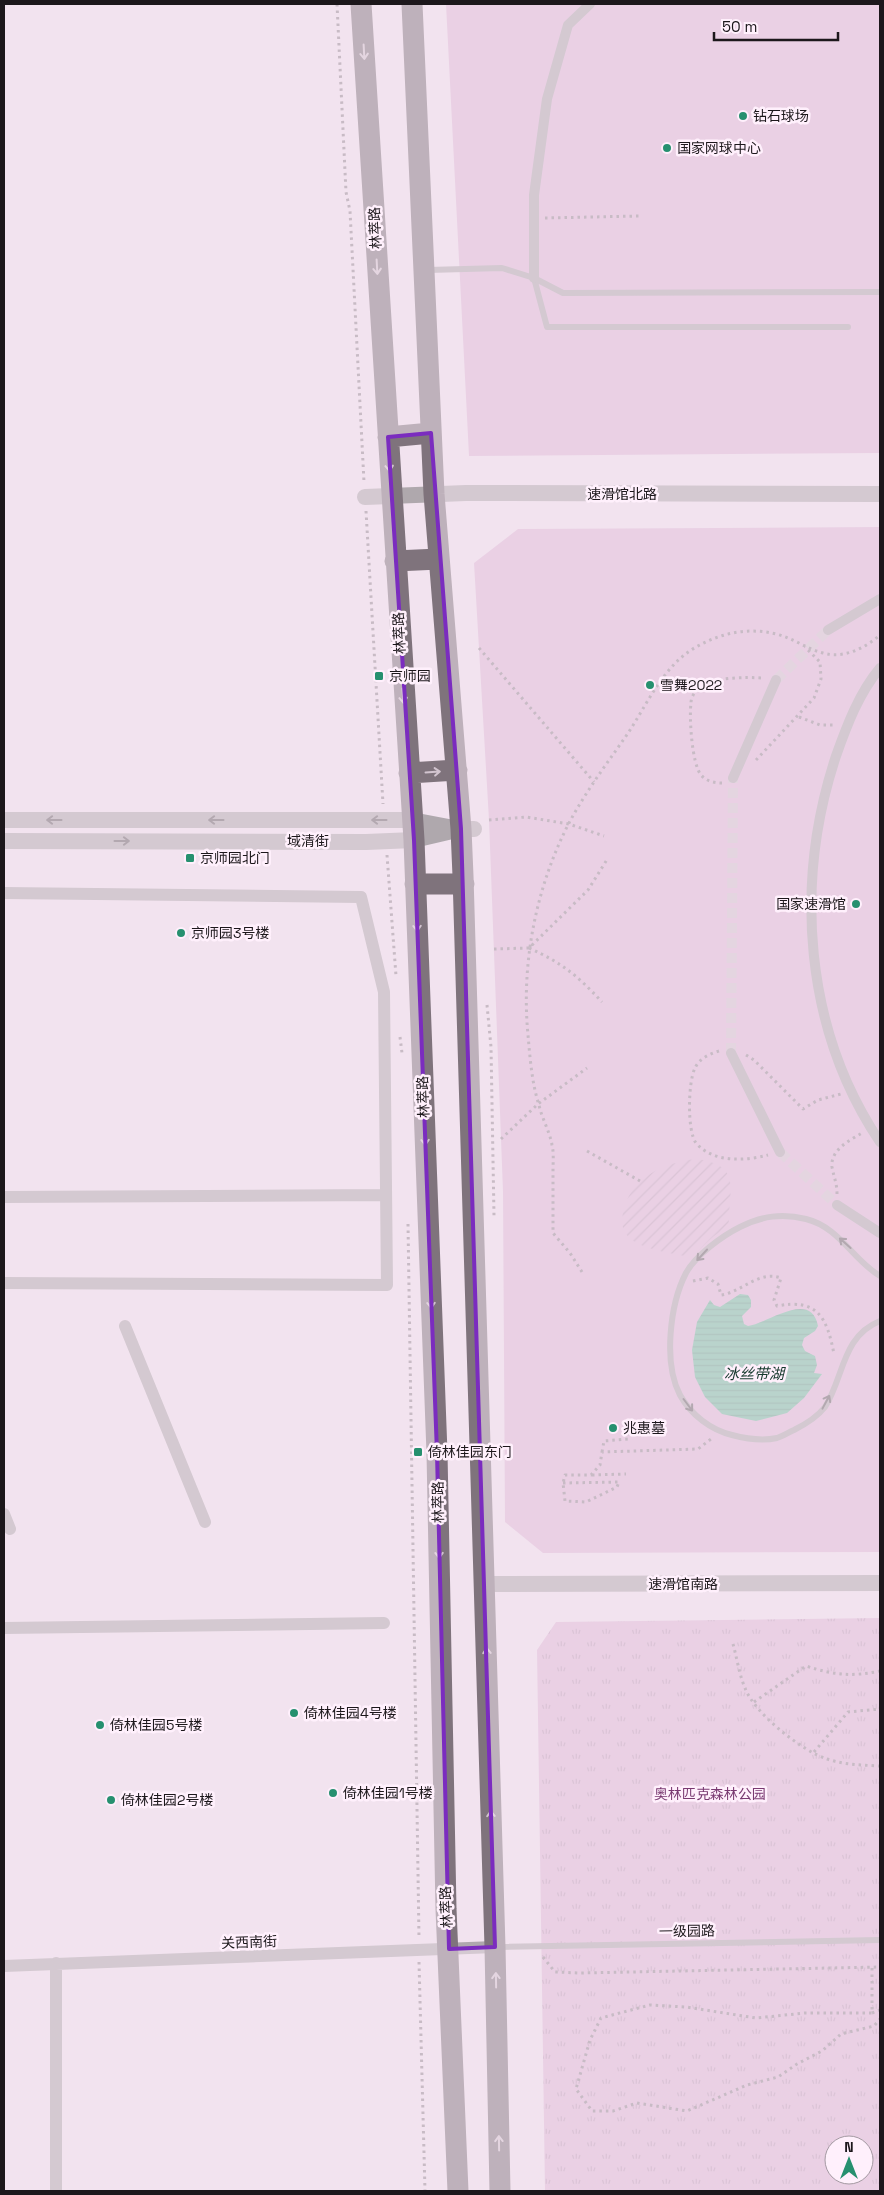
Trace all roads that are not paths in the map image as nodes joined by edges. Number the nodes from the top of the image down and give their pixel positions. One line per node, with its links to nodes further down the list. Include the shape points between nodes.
1 (362, 4): 9 (main road, 林萃路, one-way to 9)
2 (412, 4): 4 (main road)
3 (590, 4): 5 (street, via 568,25 546,99 534,194)
4 (424, 270): 5 (lane, via 502,268); 8 (main road)
5 (534, 278): 6 (lane, via 563,293); 7 (lane, via 546,327)
6 (880, 292)
7 (848, 327)
8 (431, 433): 9 (main road); 10 (main road)
9 (388, 437): 12 (main road, 林萃路, one-way to 12)
10 (434, 494): 11 (street, 速滑馆北路); 12 (street, 速滑馆北路); 14 (main road)
11 (880, 494)
12 (391, 495): 13 (street, 速滑馆北路); 15 (main road, 林萃路)
13 (365, 496)
14 (439, 559): 15 (main road); 20 (main road)
15 (395, 561): 21 (main road, 林萃路, one-way to 21)
16 (880, 599): 17 (street)
17 (828, 630)
18 (880, 668): 31 (street, via 846,725 821,810 811,911 812,944 832,1043 851,1092)
19 (776, 680): 22 (street)
20 (457, 770): 21 (main road, one-way to 20); 24 (main road)
21 (409, 773): 25 (main road, 林萃路)
22 (733, 778)
23 (4, 820): 25 (street, 域清街, one-way to 23)
24 (468, 829): 25 (street, 域清街); 28 (main road)
25 (413, 830): 26 (street, 域清街, one-way to 25, via 366,842); 27 (main road, 林萃路)
26 (4, 841)
27 (415, 884): 28 (main road); 50 (main road, 林萃路, one-way to 50, via 437,1453)
28 (464, 884): 44 (main road)
29 (4, 893): 33 (street, via 361,897 384,992)
30 (729, 1051): 32 (street)
31 (880, 1142)
32 (780, 1152)
33 (386, 1195): 34 (street); 38 (street, via 387,1285)
34 (4, 1197)
35 (837, 1201): 36 (street)
36 (880, 1234)
37 (880, 1276): 39 (lane, one-way to 39, via 831,1231 808,1219 781,1214 755,1220 726,1234 687,1272 676,1301 670,1331 672,1365 680,1394 697,1417 719,1432 748,1439 778,1438 803,1426 824,1408 850,1345)
38 (4, 1283)
39 (880, 1321)
40 (125, 1326): 42 (street)
41 (4, 1514): 43 (street)
42 (205, 1522)
43 (10, 1530)
44 (485, 1584): 45 (street, 速滑馆南路); 49 (main road, one-way to 44)
45 (880, 1584)
46 (384, 1623): 47 (street)
47 (4, 1628)
48 (880, 1940): 49 (lane, 一级园路)
49 (495, 1947): 50 (street, 关西南街); 55 (main road, one-way to 49)
50 (449, 1949): 51 (street, 关西南街); 54 (main road, 林萃路)
51 (56, 1964): 52 (street, 关西南街); 53 (street)
52 (4, 1966)
53 (56, 2191)
54 (458, 2191)
55 (500, 2191)

